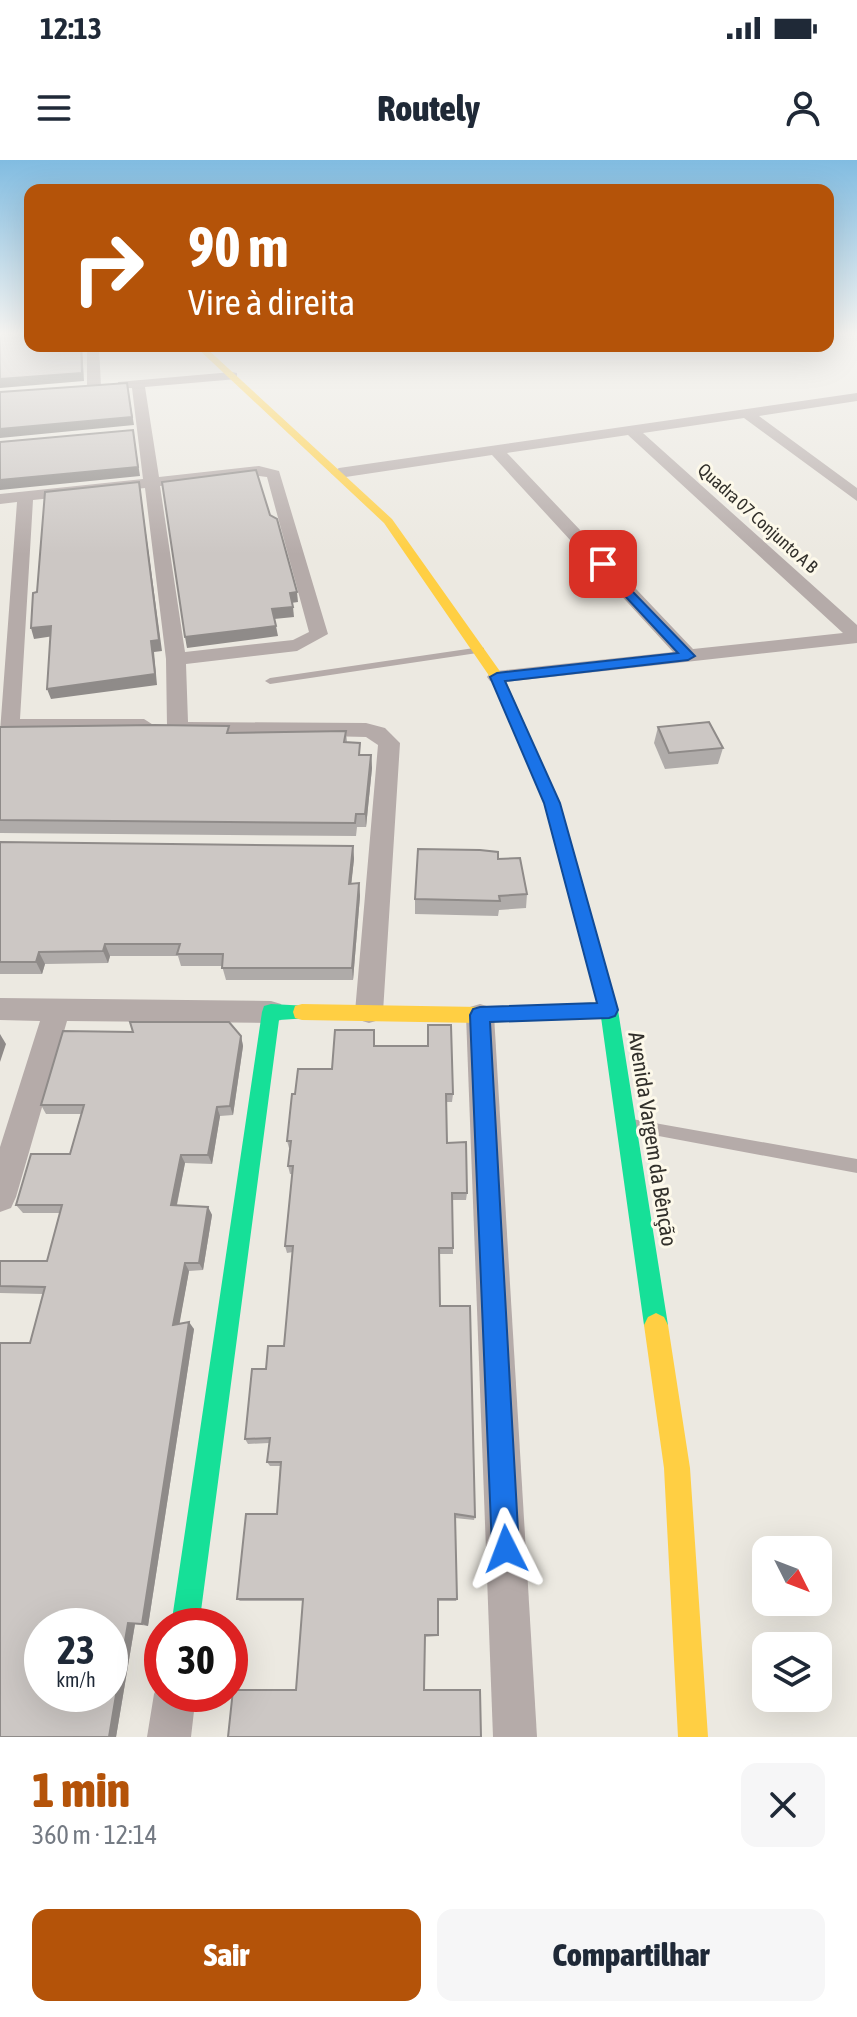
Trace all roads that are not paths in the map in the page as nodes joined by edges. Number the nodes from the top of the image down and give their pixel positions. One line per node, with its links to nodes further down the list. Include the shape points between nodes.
1 (138, 407): 8 (street, via 139,432)
2 (266, 407): 7 (street, Avenida Vargem da Bênção)
3 (791, 407): 4 (street)
4 (747, 413): 5 (street); 10 (street)
5 (631, 430): 6 (street); 13 (street, Quadra 07 Conjunto A B)
6 (496, 450): 7 (street); 15 (street)
7 (339, 473): 14 (street, Avenida Vargem da Bênção, via 388,521)
8 (154, 482): 9 (street); 16 (street); 16 (street, via 274,474 321,631 297,645)
9 (25, 496): 11 (street); 12 (street)
10 (857, 496)
11 (0, 499)
12 (10, 575): 19 (street)
13 (857, 636): 15 (street)
14 (481, 650): 17 (street, Avenida Vargem da Bênção); 18 (lane)
15 (688, 656): 17 (street)
16 (176, 659): 20 (street)
17 (497, 677): 23 (street, Avenida Vargem da Bênção, via 552,803)
18 (270, 681)
19 (4, 725): 20 (street)
20 (178, 726): 25 (street, via 378,733 389,743 371,848)
21 (0, 1009): 22 (street)
22 (57, 1010): 24 (street); 29 (street)
23 (609, 1010): 26 (street); 27 (street, Avenida Vargem da Bênção)
24 (271, 1012): 25 (street); 30 (street)
25 (369, 1012): 26 (street)
26 (480, 1015): 33 (street)
27 (626, 1124): 28 (lane); 34 (street, Avenida Vargem da Bênção, via 677,1468)
28 (857, 1166)
29 (0, 1197)
30 (188, 1608)
31 (172, 1712): 32 (street)
32 (169, 1737)
33 (515, 1737)
34 (693, 1737)

